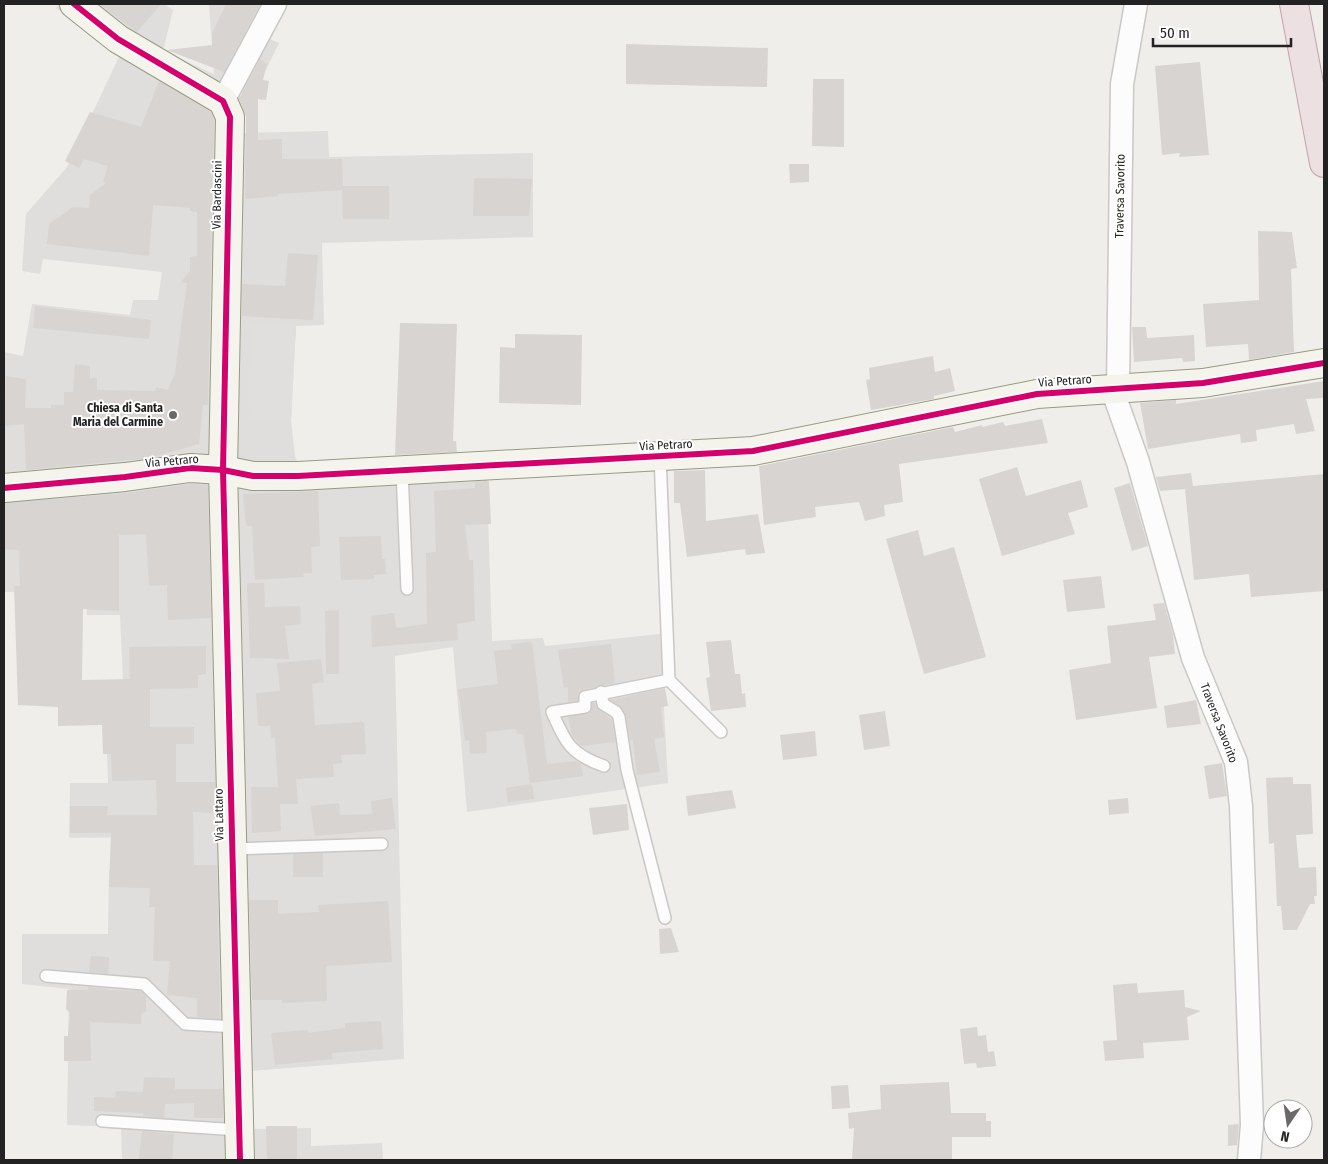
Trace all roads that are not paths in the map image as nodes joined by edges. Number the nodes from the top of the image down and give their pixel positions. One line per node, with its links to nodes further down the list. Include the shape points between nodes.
1 (74, 4): 5 (street, via 118,39)
2 (275, 4): 5 (street)
3 (1136, 4): 8 (street, Traversa Savorito, via 1122,84)
4 (1294, 4): 6 (highway)
5 (223, 101): 10 (street, Via Bardascini, via 230,118)
6 (1324, 163)
7 (1324, 363): 8 (street, Via Petraro, via 1203,383)
8 (1115, 389): 9 (street, Via Petraro, via 1037,394 753,451); 26 (street, Traversa Savorito, via 1193,658 1236,762 1241,806 1251,1105)
9 (660, 456): 11 (street, Via Petraro); 14 (lane)
10 (223, 470): 11 (street, Via Petraro, via 253,476 298,476); 12 (street, Via Petraro, via 190,468); 19 (street, Via Lattaro)
11 (402, 470): 13 (lane)
12 (4, 488)
13 (406, 589)
14 (669, 680): 15 (lane); 16 (lane)
15 (601, 692): 17 (lane, via 585,697 585,707 552,712 567,744 587,760); 20 (lane, via 603,704 619,716 627,770)
16 (721, 732)
17 (604, 766)
18 (382, 844): 19 (lane)
19 (231, 849): 22 (street, Via Lattaro)
20 (665, 918)
21 (46, 976): 22 (lane, via 144,984 185,1024)
22 (236, 1027): 24 (street, Via Lattaro)
23 (102, 1121): 24 (lane)
24 (239, 1130): 25 (street, Via Lattaro)
25 (240, 1160)
26 (1249, 1160)

